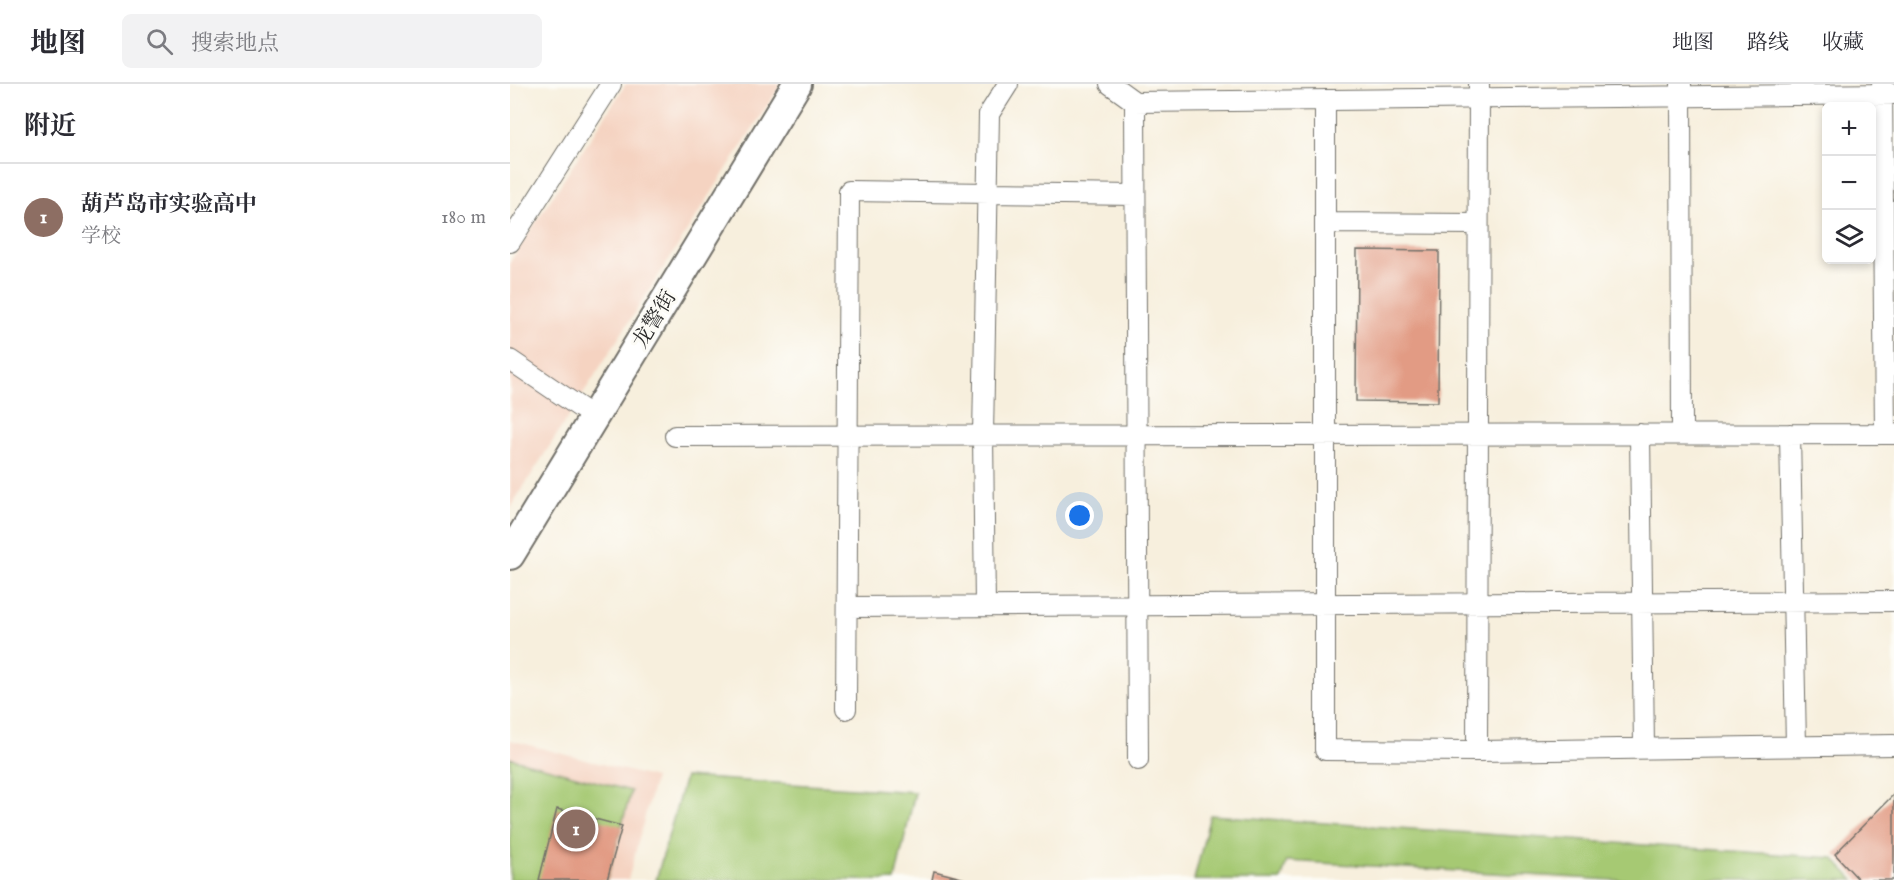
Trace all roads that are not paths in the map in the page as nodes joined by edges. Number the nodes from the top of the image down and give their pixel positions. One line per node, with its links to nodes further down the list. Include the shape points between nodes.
1 (611, 84): 14 (street)
2 (797, 84): 16 (street, 龙警街)
3 (1008, 84): 10 (street, via 989,114)
4 (1110, 84): 9 (street)
5 (1681, 90): 6 (street); 7 (street); 18 (street)
6 (1479, 91): 8 (street); 13 (street)
7 (1886, 91): 20 (street)
8 (1325, 100): 9 (street); 12 (street)
9 (1135, 102): 11 (street)
10 (987, 193): 11 (street); 21 (street); 26 (street, via 849,191)
11 (1135, 195): 22 (street)
12 (1325, 224): 13 (street); 23 (street)
13 (1478, 224): 24 (street)
14 (510, 242)
15 (510, 360): 16 (street)
16 (594, 417): 27 (street, 龙警街)
17 (1640, 434): 18 (street); 24 (street); 30 (street)
18 (1682, 434): 19 (street)
19 (1790, 434): 20 (street); 28 (street)
20 (1890, 434)
21 (983, 435): 22 (street); 26 (street); 34 (street)
22 (1136, 435): 23 (street); 33 (street)
23 (1325, 435): 24 (street); 32 (street)
24 (1478, 435): 31 (street)
25 (675, 436): 26 (street)
26 (848, 436): 35 (street)
27 (510, 555)
28 (1793, 601): 29 (street); 30 (street); 38 (street)
29 (1894, 601)
30 (1642, 602): 31 (street); 39 (street)
31 (1478, 603): 32 (street); 40 (street)
32 (1325, 604): 33 (street); 40 (street, via 1325,750)
33 (1137, 605): 34 (street); 41 (street)
34 (985, 606): 35 (street)
35 (847, 607): 36 (street)
36 (846, 709)
37 (1894, 745): 38 (street)
38 (1796, 746): 39 (street)
39 (1644, 748): 40 (street)
40 (1477, 751)
41 (1138, 760)

